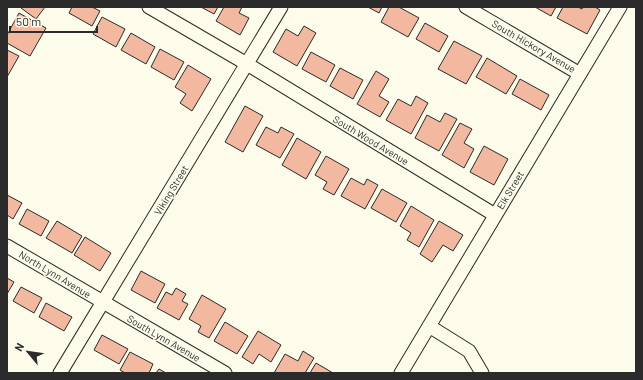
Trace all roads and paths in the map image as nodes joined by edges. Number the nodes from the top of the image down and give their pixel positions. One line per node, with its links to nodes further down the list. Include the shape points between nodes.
1 (149, 7): 5 (street, South Wood Avenue)
2 (281, 7): 5 (street, Viking Street)
3 (466, 7): 6 (street, South Hickory Avenue)
4 (620, 7): 6 (street, Elk Street)
5 (247, 64): 7 (street, South Wood Avenue); 9 (street, Viking Street)
6 (580, 74): 7 (street, Elk Street)
7 (495, 215): 10 (street, Elk Street)
8 (7, 246): 9 (street, North Lynn Avenue)
9 (103, 303): 11 (street, Viking Street); 12 (street, South Lynn Avenue)
10 (429, 326): 13 (street, Elk Street); 14 (street, via 469,351)
11 (60, 373)
12 (225, 373)
13 (401, 373)
14 (482, 373)

